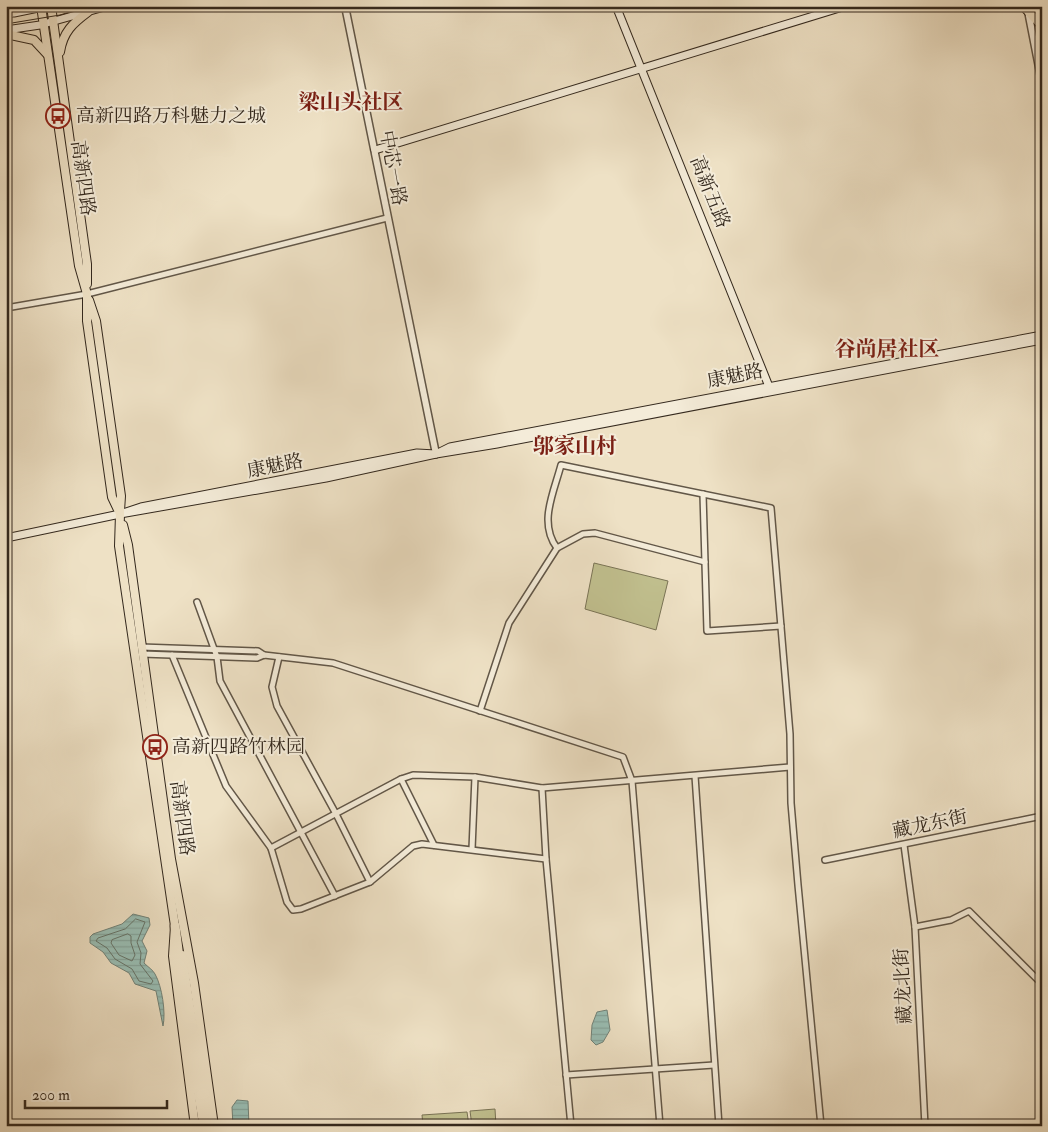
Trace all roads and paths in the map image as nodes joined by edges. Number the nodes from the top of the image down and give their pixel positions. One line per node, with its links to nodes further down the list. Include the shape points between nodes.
1 (23, 6): 10 (main road)
2 (108, 6): 9 (main road)
3 (345, 6): 19 (street, 中芯一路)
4 (616, 6): 16 (main road, 高新五路)
5 (833, 6): 16 (main road)
6 (846, 6): 16 (main road)
7 (45, 7): 10 (main road); 11 (main road, 高新四路); 12 (main road, 高新四路)
8 (1026, 8): 13 (main road); 18 (street)
9 (88, 12): 11 (main road); 17 (main road, via 71,24 64,36)
10 (7, 14)
11 (54, 21): 12 (main road); 17 (main road, 高新四路)
12 (44, 24): 14 (main road); 15 (main road, 高新四路)
13 (1042, 26)
14 (6, 32): 15 (main road, via 34,40)
15 (50, 58): 21 (main road, 高新四路, via 79,266)
16 (641, 66): 19 (main road); 25 (main road, 高新五路)
17 (60, 67): 21 (main road, 高新四路, via 87,264)
18 (1042, 83)
19 (374, 149): 20 (street, 中芯一路)
20 (387, 218): 21 (street); 26 (street, 中芯一路)
21 (87, 294): 22 (street); 28 (main road, 高新四路, via 87,322 112,497)
22 (6, 308)
23 (1042, 335): 25 (main road, 康魅路)
24 (1042, 340): 25 (main road, 康魅路)
25 (770, 389): 26 (main road, 康魅路)
26 (436, 454): 28 (main road, 康魅路, via 417,454 141,507)
27 (703, 494): 30 (street, via 561,464 547,519 550,539); 31 (street); 33 (street, via 771,508)
28 (120, 514): 29 (main road, 康魅路); 35 (main road, 高新四路, via 128,546); 58 (main road, 高新四路, via 119,546)
29 (6, 538)
30 (557, 548): 31 (street, via 583,534 595,533); 40 (street, via 509,623)
31 (705, 562): 33 (street, via 706,632)
32 (197, 602): 34 (street)
33 (781, 626): 41 (street)
34 (215, 649): 35 (street); 37 (street, via 258,651); 38 (street)
35 (142, 650): 36 (street); 67 (main road, 高新四路, via 171,859 194,983)
36 (172, 655): 38 (street); 52 (street, via 226,786)
37 (264, 655): 38 (street, via 257,658); 39 (street)
38 (217, 657): 49 (street, via 220,681)
39 (279, 657): 40 (street, via 333,663); 47 (street, via 272,687 277,706)
40 (480, 711): 45 (street, via 623,757)
41 (790, 767): 42 (street); 71 (street)
42 (695, 776): 45 (street); 61 (street)
43 (475, 777): 44 (street, via 413,776); 46 (street); 53 (street)
44 (401, 779): 47 (street); 50 (street)
45 (632, 781): 46 (street); 62 (street)
46 (542, 788): 54 (street)
47 (336, 814): 49 (street); 56 (street)
48 (1042, 816): 51 (street, 藏龙东街)
49 (301, 832): 52 (street); 57 (street)
50 (434, 845): 53 (street); 56 (street, via 413,846)
51 (904, 846): 55 (street, 藏龙东街); 59 (street, 藏龙北街)
52 (271, 848): 57 (street, via 287,902 293,910 301,910)
53 (472, 849): 54 (street)
54 (546, 858): 63 (street)
55 (825, 860)
56 (370, 882): 57 (street)
57 (335, 896)
58 (175, 926): 64 (main road, 高新四路, via 172,956); 65 (highway); 66 (main road, 高新四路, via 185,966)
59 (915, 927): 60 (street, via 951,920 969,911); 72 (street, 藏龙北街)
60 (1042, 984)
61 (714, 1065): 62 (street); 70 (street)
62 (655, 1070): 63 (street); 69 (street)
63 (566, 1075): 68 (street)
64 (195, 1123)
65 (204, 1126)
66 (208, 1126)
67 (214, 1126)
68 (571, 1126)
69 (660, 1126)
70 (719, 1126)
71 (821, 1126)
72 (925, 1126)

